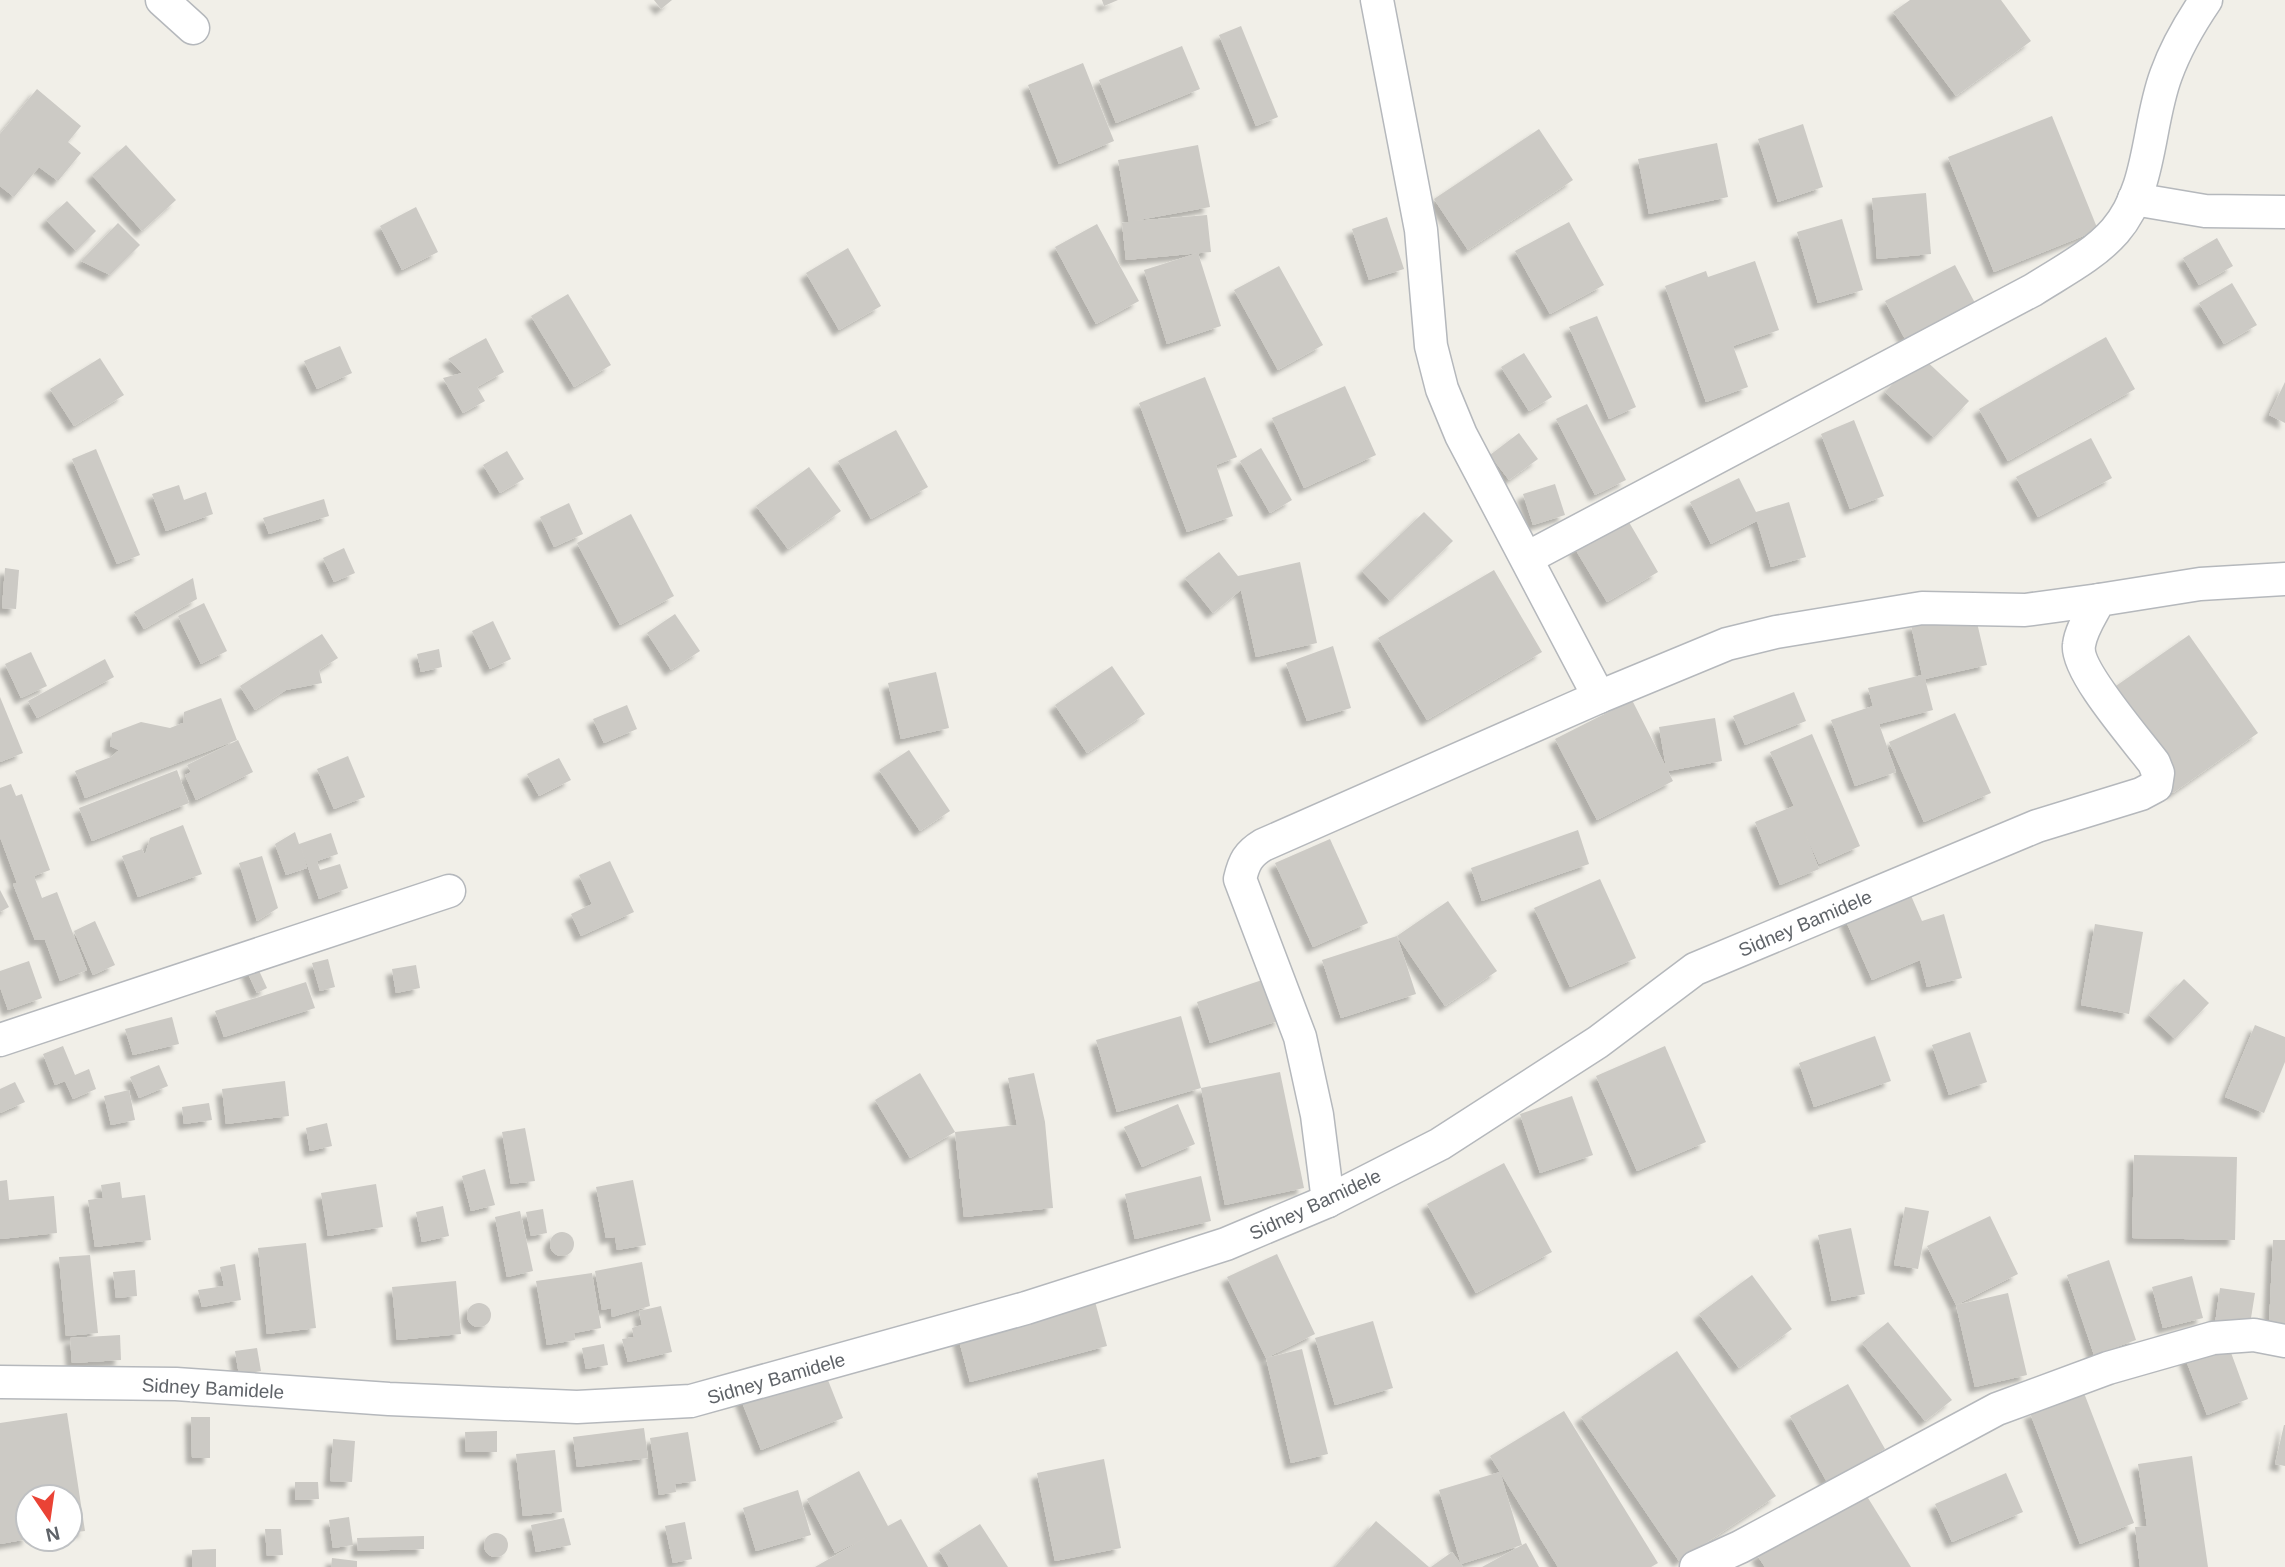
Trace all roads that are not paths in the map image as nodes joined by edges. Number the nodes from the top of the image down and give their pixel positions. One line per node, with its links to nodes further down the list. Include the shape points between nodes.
1 (162, 0): 4 (street)
2 (1377, 0): 7 (street, via 1414,189 1431,346 1442,389 1461,435)
3 (2206, 0): 5 (street, via 2166,75)
4 (192, 28)
5 (2134, 200): 6 (street, via 2205,211); 7 (street, via 2099,248 2033,290)
6 (2285, 212)
7 (1527, 558): 10 (street)
8 (2285, 579): 9 (street, via 2200,584)
9 (2099, 600): 10 (street, via 2025,610 1922,608 1776,632 1727,644); 13 (street, Sidney Bamidele, via 2082,632 2080,660 2154,763 2156,786 2037,826 1695,969 1598,1042 1440,1144)
10 (1599, 697): 13 (street, via 1263,845 1243,864 1240,879 1300,1037 1317,1115)
11 (449, 891): 12 (street)
12 (0, 1040)
13 (1328, 1201): 15 (street, Sidney Bamidele, via 1226,1244 1026,1308 691,1401 577,1407 176,1384)
14 (2285, 1341): 16 (street, via 2254,1335 2213,1338 2108,1368 1997,1409 1740,1548)
15 (0, 1382)
16 (1696, 1567)

